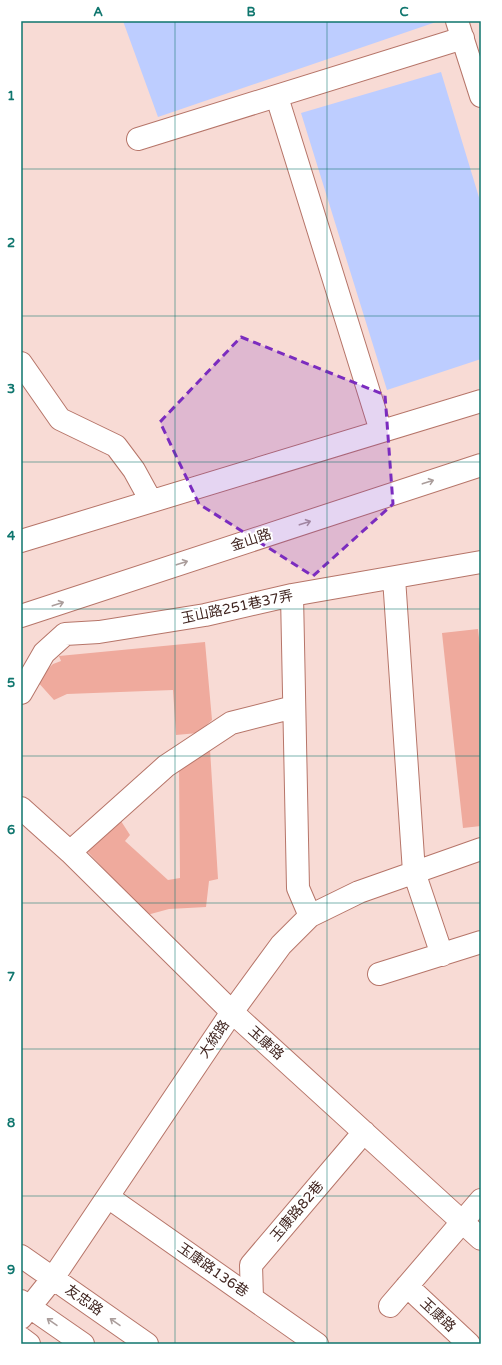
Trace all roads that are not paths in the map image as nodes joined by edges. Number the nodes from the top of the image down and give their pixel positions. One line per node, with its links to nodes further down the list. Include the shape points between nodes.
1 (460, 30): 2 (street); 3 (street)
2 (481, 96)
3 (277, 97): 4 (street); 7 (street)
4 (138, 139)
5 (21, 363): 9 (street, via 60,419 116,446 134,470)
6 (481, 401): 7 (street)
7 (381, 431): 9 (street)
8 (481, 465): 14 (street, 金山路, one-way to 8)
9 (151, 501): 10 (street)
10 (21, 541)
11 (481, 562): 12 (street, 玉山路251巷37弄)
12 (394, 578): 13 (street, 玉山路251巷37弄); 20 (street)
13 (292, 595): 15 (street, 玉山路251巷37弄, via 205,615 99,632 65,634 44,652); 16 (street)
14 (21, 616)
15 (21, 693)
16 (294, 707): 19 (street, via 231,723 166,766); 21 (street, via 298,888)
17 (21, 808): 19 (street, 玉康路)
18 (481, 849): 20 (street, 大統路)
19 (70, 852): 25 (street, 玉康路)
20 (414, 872): 21 (street, 大統路, via 359,892); 23 (street)
21 (310, 916): 25 (street, 大統路, via 280,945)
22 (481, 942): 23 (street)
23 (442, 955): 24 (street)
24 (379, 974)
25 (232, 1012): 26 (street, 玉康路); 27 (street, 大統路)
26 (364, 1132): 29 (street, 玉康路); 34 (street, 玉康路82巷, via 251,1265)
27 (108, 1197): 32 (street, 大統路); 34 (street, 玉康路136巷)
28 (481, 1200): 29 (street)
29 (462, 1223): 30 (street, 玉康路); 33 (street, 玉康路)
30 (481, 1239)
31 (21, 1256): 32 (street, 友忠路)
32 (53, 1278): 36 (street, 大統路); 40 (street, 友忠路, one-way to 32)
33 (407, 1286): 35 (street, 玉康路); 42 (street, 玉康路)
34 (252, 1298): 41 (street, 玉康路136巷)
35 (390, 1306)
36 (24, 1309): 39 (street, one-way to 36)
37 (21, 1338): 38 (street)
38 (29, 1344)
39 (83, 1344)
40 (147, 1344)
41 (317, 1344)
42 (470, 1344)

